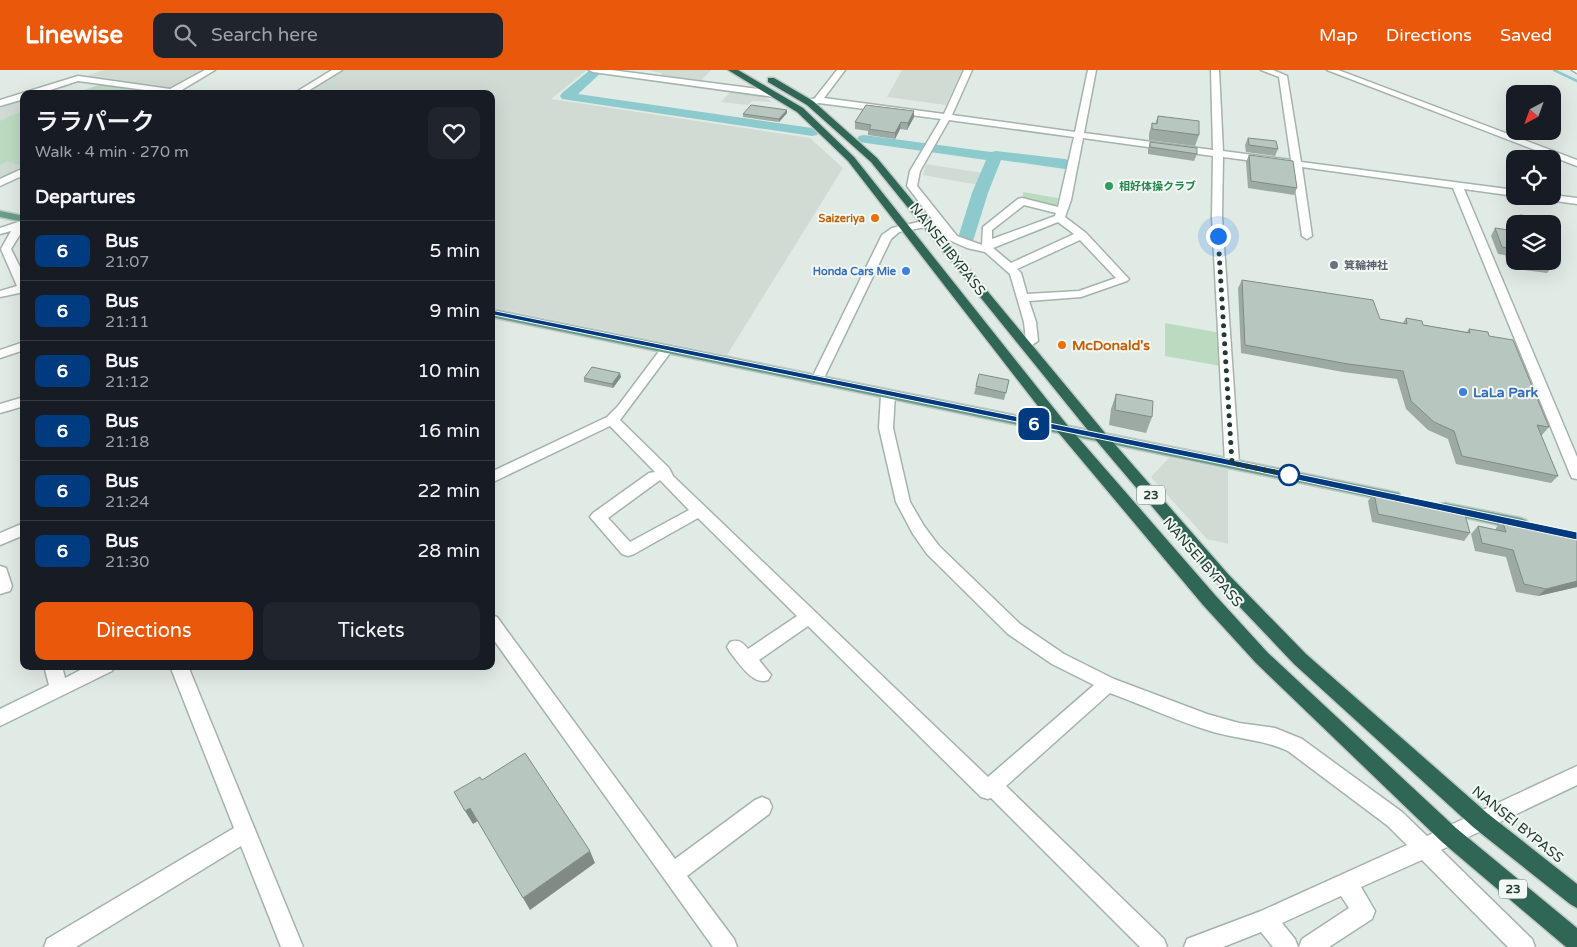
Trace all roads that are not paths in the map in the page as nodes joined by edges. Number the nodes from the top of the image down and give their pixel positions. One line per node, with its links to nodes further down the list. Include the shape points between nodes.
1 (211, 70): 14 (street)
2 (338, 70): 15 (street)
3 (732, 70): 16 (highway, NANSEI BYPASS / 23)
4 (752, 70): 18 (highway, NANSEI BYPASS / 23)
5 (840, 70): 18 (street)
6 (968, 70): 20 (street)
7 (1092, 70): 21 (street)
8 (1215, 70): 22 (street)
9 (1265, 70): 23 (street, via 1283,76)
10 (1331, 70): 24 (street)
11 (597, 71): 16 (street)
12 (41, 90): 13 (street, via 78,78)
13 (151, 90)
14 (174, 90)
15 (304, 90)
16 (774, 94): 37 (highway, NANSEI BYPASS / 23, via 800,110 835,142)
17 (20, 97): 19 (street)
18 (814, 102): 20 (street); 34 (highway, NANSEI BYPASS / 23)
19 (0, 103)
20 (947, 116): 21 (street); 34 (street, via 916,171 912,186)
21 (1078, 133): 22 (street); 32 (street, via 1066,200)
22 (1218, 153): 23 (street); 60 (street, via 1217,217)
23 (1296, 163): 27 (street); 40 (street)
24 (1577, 164)
25 (20, 172): 26 (street)
26 (0, 183)
27 (1457, 185): 28 (street); 62 (street)
28 (1506, 192)
29 (1561, 199): 30 (street)
30 (1577, 201)
31 (0, 214): 33 (main road)
32 (1060, 215): 39 (street); 41 (street); 41 (street, via 1022,201 987,229)
33 (20, 221)
34 (932, 222): 37 (street); 41 (street, via 970,246); 59 (highway, NANSEI BYPASS / 23)
35 (20, 223): 38 (street)
36 (20, 227): 42 (street)
37 (906, 227): 53 (street, via 886,237); 58 (highway, NANSEI BYPASS / 23)
38 (0, 231)
39 (1082, 235): 43 (street); 47 (street, via 1123,279 1080,294)
40 (1307, 236)
41 (988, 247): 43 (street)
42 (4, 254): 44 (street)
43 (1010, 268): 47 (street, via 1015,273)
44 (20, 281)
45 (20, 289): 46 (street)
46 (0, 294)
47 (1023, 298): 49 (street)
48 (495, 314): 51 (main road)
49 (1032, 341)
50 (20, 347): 52 (street)
51 (667, 349): 53 (main road); 57 (street, via 624,410)
52 (0, 354)
53 (817, 380): 54 (main road)
54 (888, 394): 58 (main road); 78 (street, via 886,428 903,502 933,550 1014,629 1058,659)
55 (20, 402): 56 (street)
56 (0, 409)
57 (612, 420): 61 (street); 63 (street)
58 (1063, 430): 59 (main road); 86 (highway, NANSEI BYPASS / 23, via 1262,658)
59 (1100, 436): 60 (main road); 84 (highway, NANSEI BYPASS / 23, via 1222,578 1300,659)
60 (1232, 463): 64 (main road)
61 (664, 474): 66 (street, via 666,480); 66 (street, via 654,477 598,517 628,550)
62 (1577, 474)
63 (495, 476)
64 (1405, 500)
65 (1433, 506): 67 (main road)
66 (699, 511): 72 (street)
67 (1539, 528)
68 (20, 531): 69 (street)
69 (0, 539)
70 (0, 572): 71 (street, via 4,586)
71 (0, 588)
72 (808, 617): 77 (street, via 742,653); 82 (street, via 988,790)
73 (495, 628): 88 (street)
74 (54, 670): 79 (street)
75 (98, 670): 79 (street)
76 (181, 670): 85 (street)
77 (762, 674)
78 (1108, 684): 82 (street); 87 (street, via 1207,722 1238,731 1275,736 1295,745 1395,819)
79 (59, 689): 80 (street)
80 (0, 718)
81 (1573, 781): 84 (street)
82 (992, 786): 96 (street)
83 (762, 807): 88 (street)
84 (1480, 820): 86 (street); 90 (highway, NANSEI BYPASS / 23)
85 (246, 832): 93 (street); 94 (street)
86 (1449, 836): 87 (street); 92 (highway, NANSEI BYPASS / 23)
87 (1424, 848): 89 (street); 100 (street)
88 (672, 874): 95 (street)
89 (1345, 883): 91 (street); 99 (street, via 1364,911)
90 (1577, 897)
91 (1265, 920): 97 (street); 98 (street)
92 (1577, 942)
93 (56, 947)
94 (292, 947)
95 (726, 947)
96 (1156, 947)
97 (1195, 947)
98 (1287, 947)
99 (1310, 947)
100 (1524, 947)

